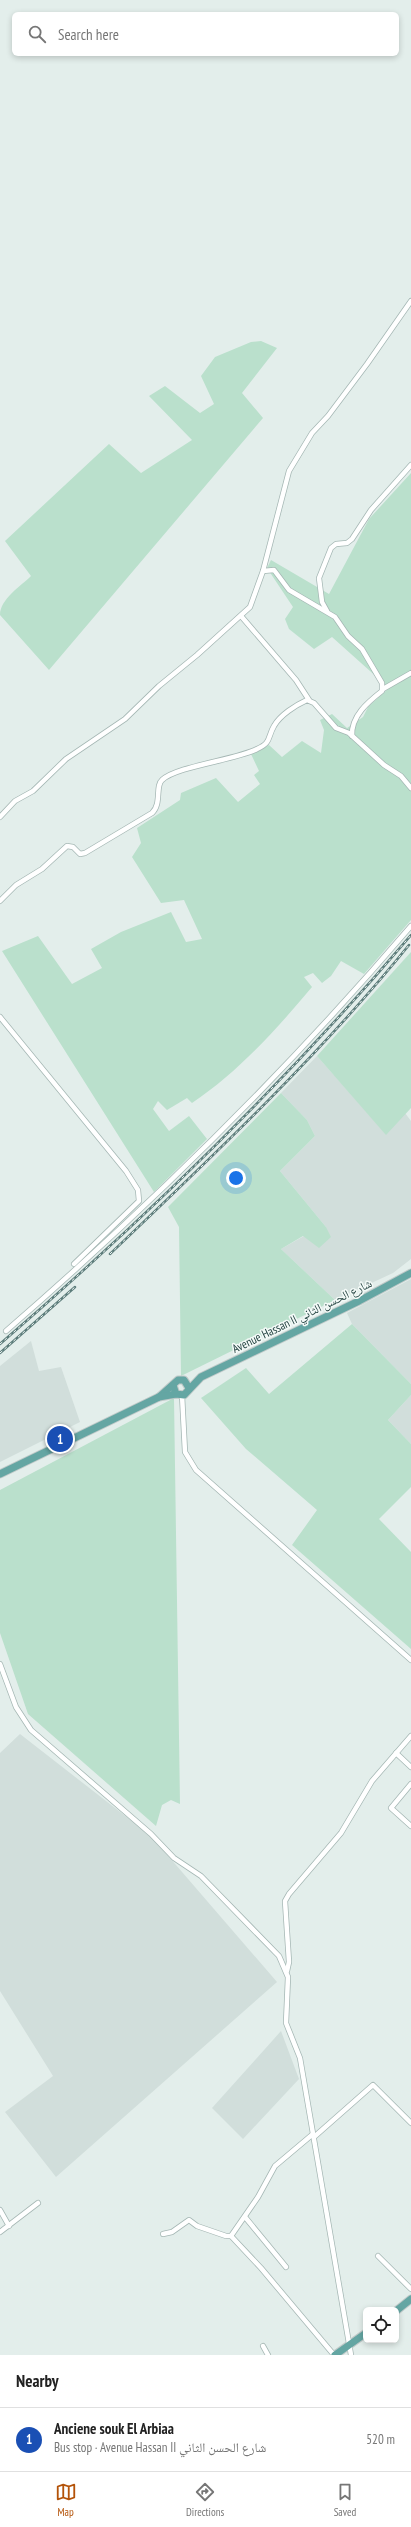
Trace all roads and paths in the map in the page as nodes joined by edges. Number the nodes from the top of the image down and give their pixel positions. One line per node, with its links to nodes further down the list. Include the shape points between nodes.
1 (411, 300): 3 (street, via 370,360 312,434 289,471)
2 (411, 465): 4 (street, via 371,510 352,539 331,548 319,578)
3 (263, 571): 5 (street, via 274,570 290,590); 7 (street, via 252,604)
4 (321, 596): 5 (street); 6 (street)
5 (317, 607): 6 (street)
6 (327, 611): 9 (street, via 362,649)
7 (241, 616): 10 (street, via 296,680); 13 (street, via 159,686 125,719 66,759 33,791 15,801)
8 (411, 673): 9 (street)
9 (383, 688): 11 (street, via 355,719)
10 (309, 700): 11 (street, via 336,728); 14 (street, via 294,707 277,722 271,738 264,746 249,753 191,767 164,778 160,782 156,809 152,813 85,853 80,854 73,847 67,846)
11 (352, 736): 12 (street, via 384,765 401,776)
12 (411, 788)
13 (0, 817)
14 (0, 901)
15 (411, 926): 19 (street, via 278,1074 207,1146)
16 (0, 1017): 17 (street, via 126,1171 139,1192 139,1201)
17 (74, 1264)
18 (411, 1274): 20 (main road, Avenue Hassan II شارع الحسن الثاني)
19 (6, 1331)
20 (202, 1377): 21 (main road, Avenue Hassan II شارع الحسن الثاني); 23 (main road, Avenue Hassan II شارع الحسن الثاني)
21 (184, 1380): 22 (main road, via 178,1380); 23 (main road)
22 (173, 1385): 24 (main road); 25 (main road)
23 (189, 1388): 24 (main road, via 187,1392)
24 (179, 1395): 25 (main road); 27 (street, via 185,1452 196,1470)
25 (159, 1397): 26 (main road)
26 (0, 1474)
27 (411, 1660)
28 (0, 1664): 34 (street, via 16,1708 31,1730 151,1834 174,1858 201,1876 273,1948)
29 (411, 1736): 30 (street)
30 (396, 1753): 31 (street); 34 (street, via 372,1781 341,1833 289,1894 285,1907 289,1962)
31 (411, 1767)
32 (411, 1784): 33 (street, via 391,1808)
33 (411, 1826)
34 (287, 1971): 36 (street, via 286,2023 300,2058)
35 (411, 2123): 36 (street, via 373,2085)
36 (314, 2135): 39 (street, via 271,2170); 50 (street)
37 (38, 2203): 40 (street)
38 (0, 2210): 40 (street)
39 (245, 2217): 43 (street); 45 (street)
40 (9, 2226): 41 (street)
41 (0, 2232)
42 (163, 2234): 43 (street, via 172,2232 189,2220 201,2228)
43 (231, 2236): 53 (street)
44 (378, 2256): 46 (street)
45 (286, 2267)
46 (411, 2289)
47 (411, 2299): 48 (main road)
48 (399, 2308)
49 (363, 2335): 50 (main road)
50 (349, 2345): 53 (main road); 54 (street)
51 (263, 2346): 52 (street)
52 (268, 2355)
53 (335, 2355)
54 (351, 2355)

